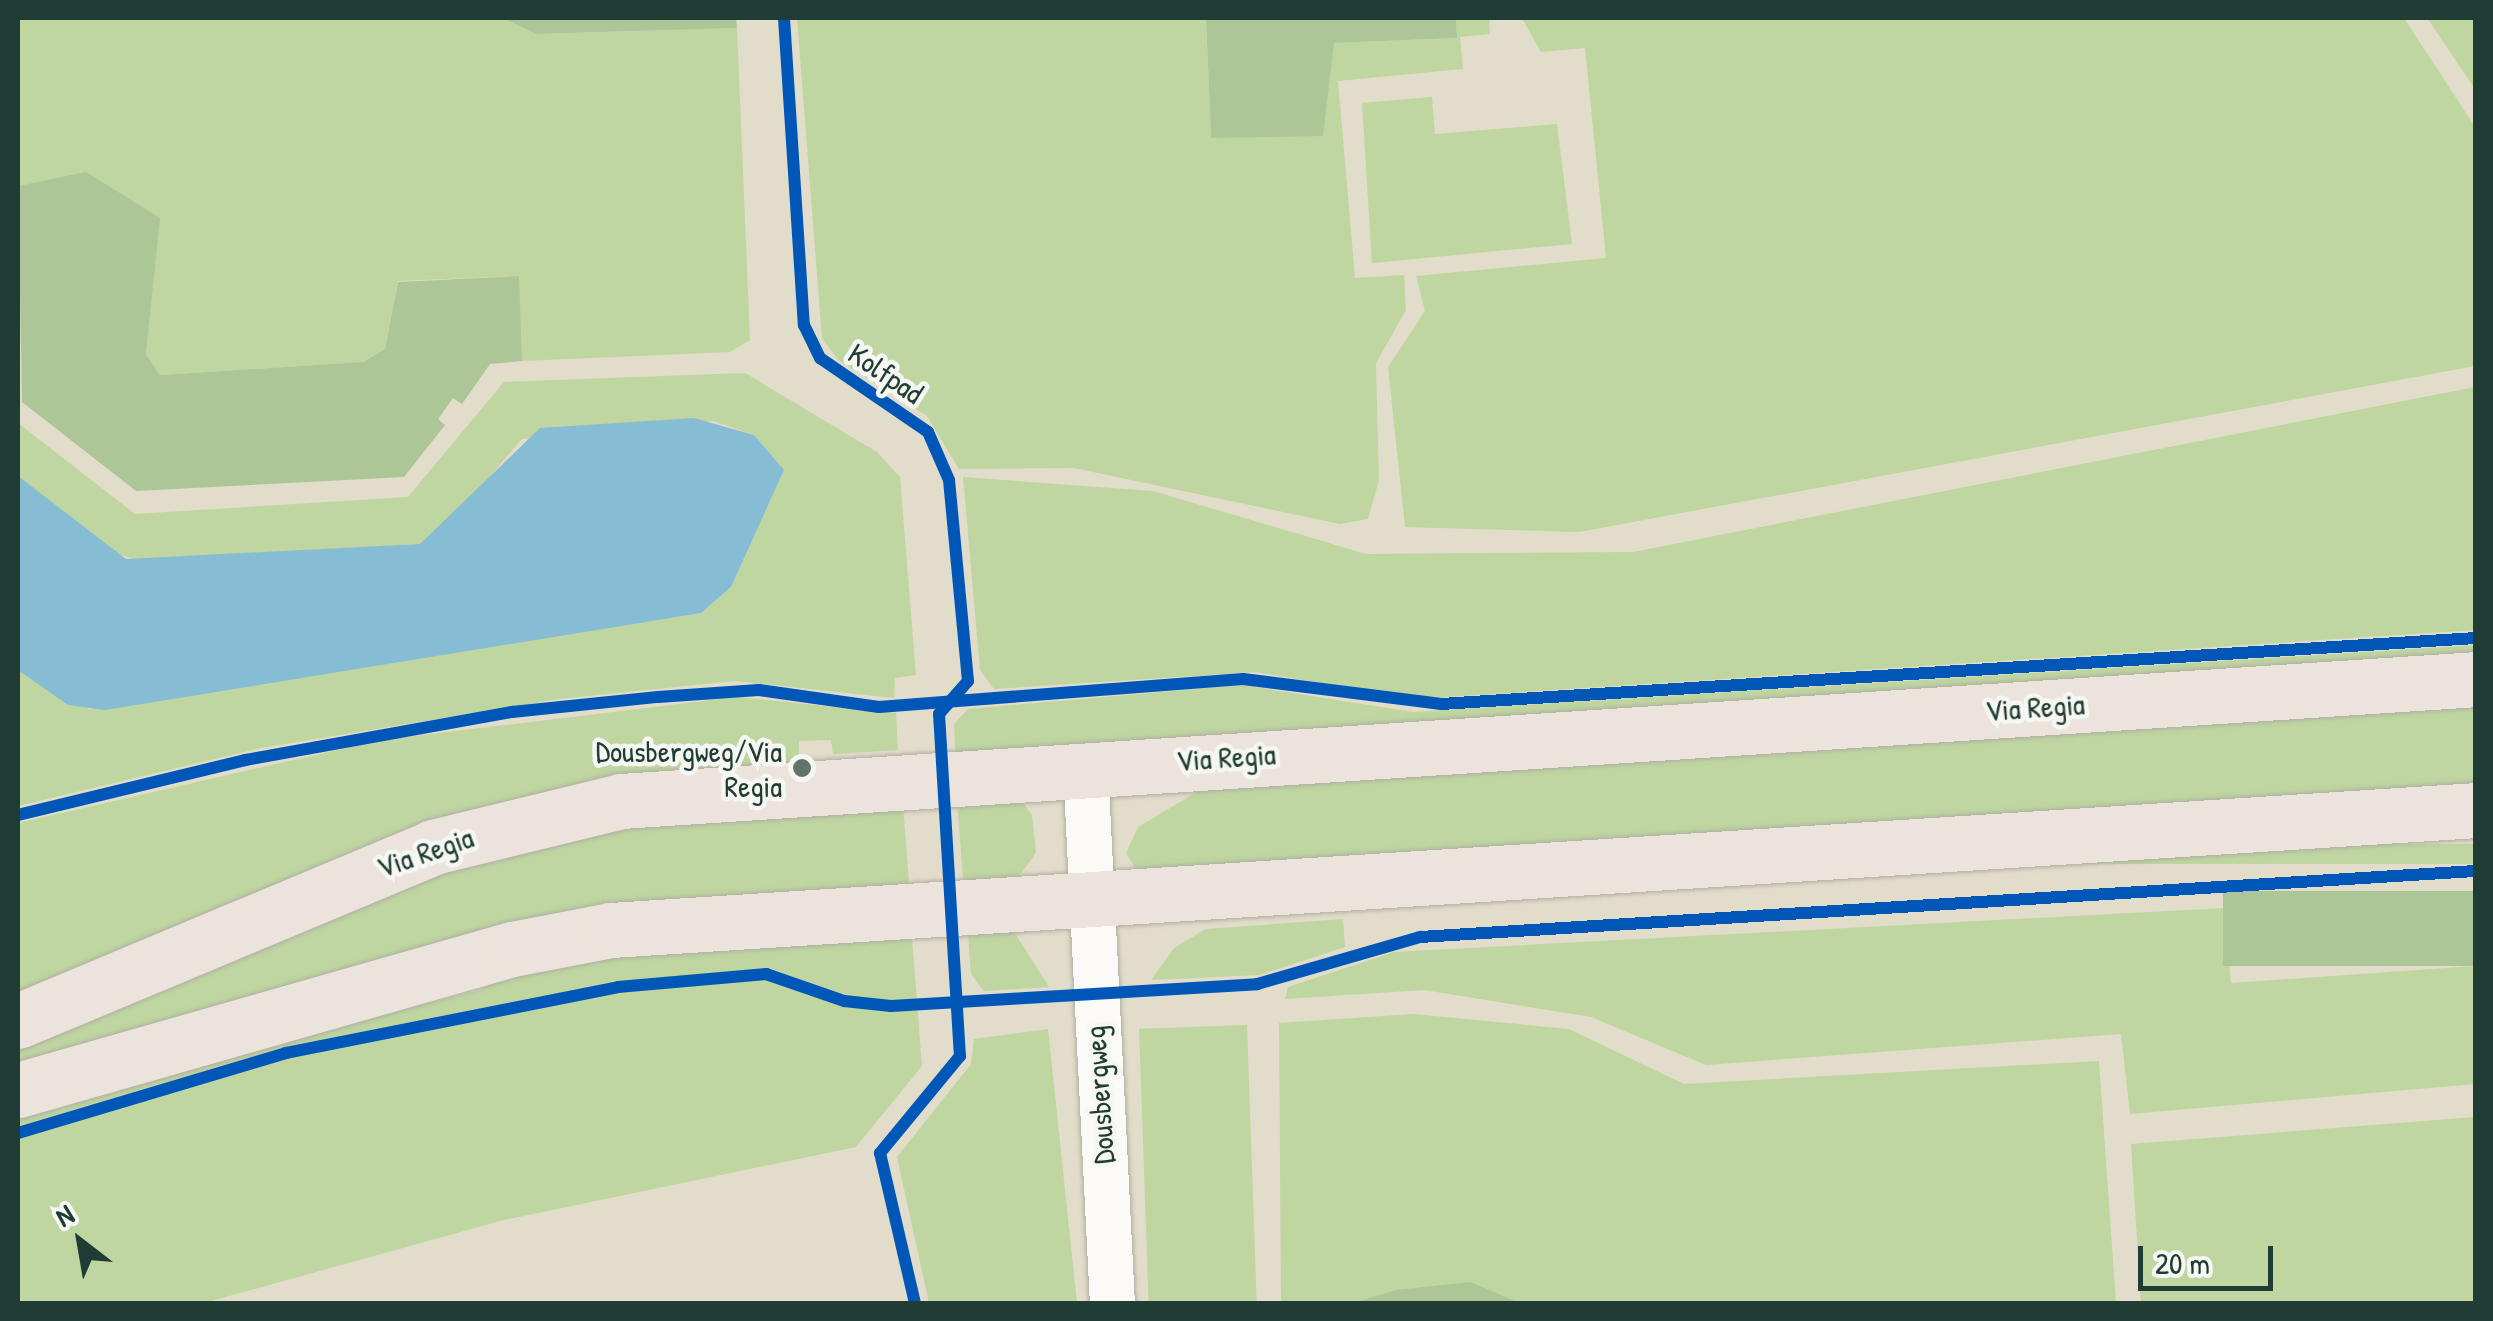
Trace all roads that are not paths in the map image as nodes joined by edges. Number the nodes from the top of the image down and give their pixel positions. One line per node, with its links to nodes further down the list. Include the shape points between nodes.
1 (2476, 679): 2 (main road, Via Regia)
2 (1086, 766): 4 (street, Dousbergweg); 5 (main road, Via Regia, via 740,787 537,817 318,890)
3 (2476, 810): 4 (main road)
4 (1089, 896): 6 (main road, via 611,930 512,949); 7 (street, Dousbergweg)
5 (18, 1022)
6 (18, 1090)
7 (1112, 1304)

